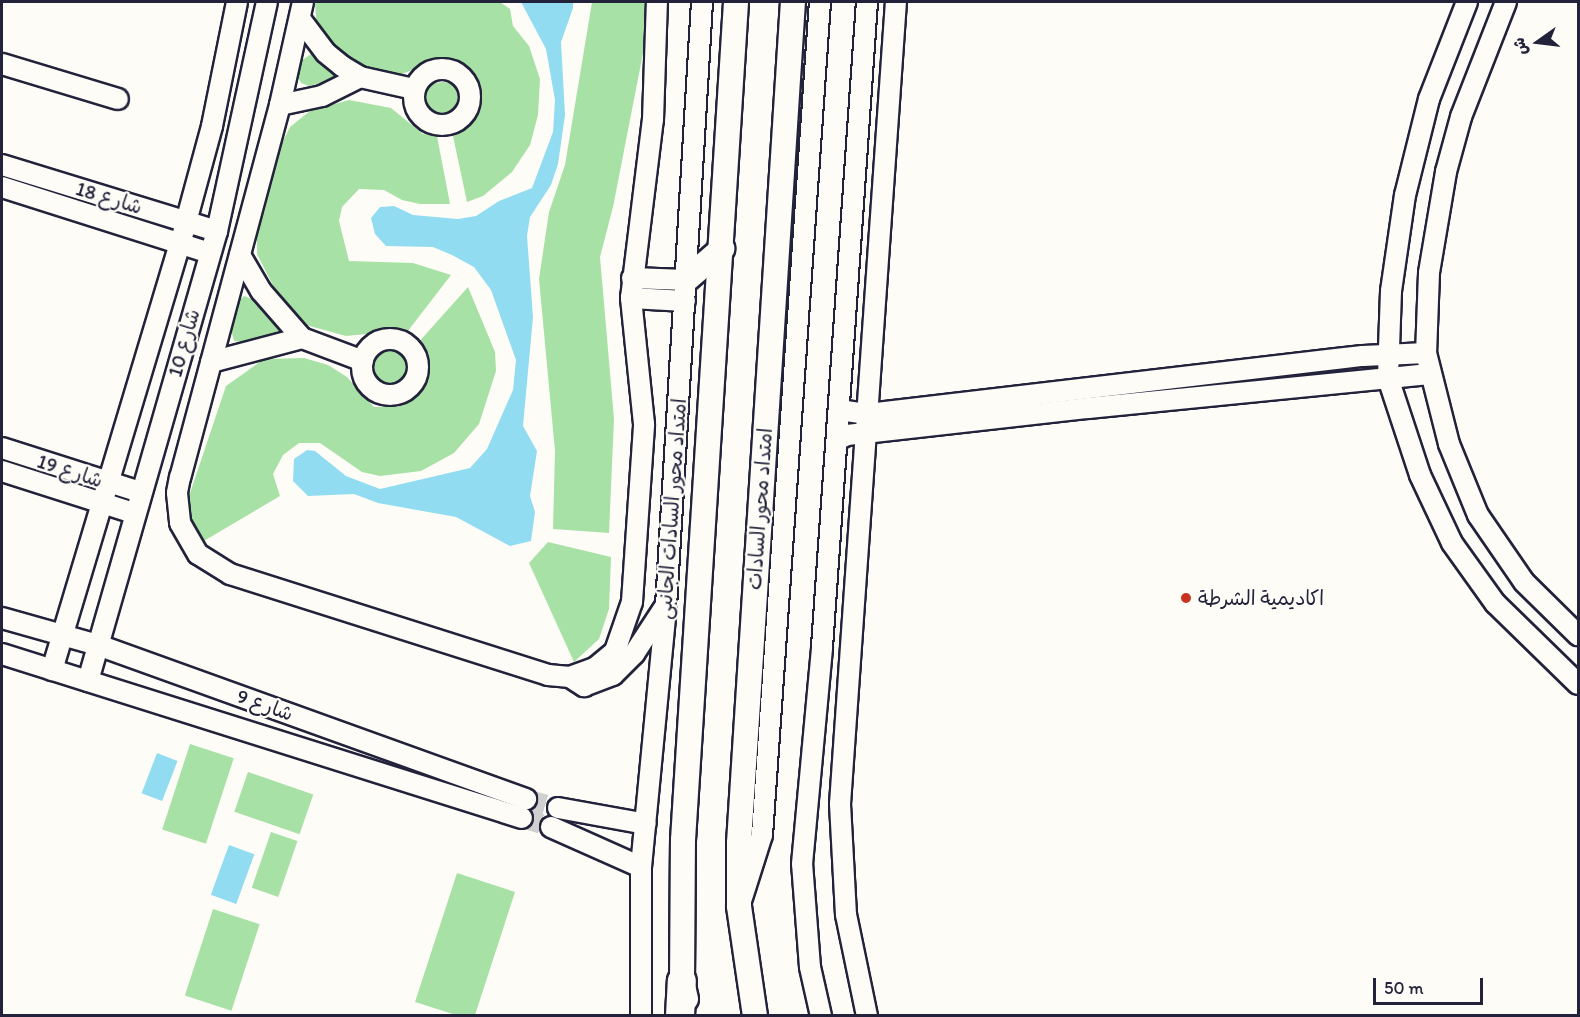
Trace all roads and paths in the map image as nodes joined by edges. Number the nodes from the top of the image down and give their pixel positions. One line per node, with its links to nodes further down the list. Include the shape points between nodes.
1 (237, 2): 20 (street, شارع 10, via 212,126)
2 (267, 2): 21 (street, شارع 10)
3 (657, 2): 26 (street, via 651,143)
4 (702, 2): 27 (street, امتداد محور السادات الجانبى)
5 (736, 2): 23 (main road)
6 (793, 2): 64 (main road, امتداد محور السادات, via 739,843)
7 (820, 2): 64 (street, via 762,835)
8 (867, 2): 36 (street)
9 (896, 2): 37 (street)
10 (1467, 2): 31 (street, via 1429,99 1405,195)
11 (1506, 2): 30 (street, via 1461,117 1446,172 1430,262)
12 (302, 10): 14 (street, via 326,53); 17 (street)
13 (2, 64): 16 (street)
14 (360, 77): 15 (street); 17 (street, via 322,96)
15 (414, 89)
16 (118, 99)
17 (280, 105): 25 (street)
18 (2, 165): 20 (street, شارع 18)
19 (2, 187): 22 (street, شارع 18)
20 (186, 222): 21 (street, شارع 18); 22 (street, شارع 10)
21 (217, 231): 24 (street, شارع 10)
22 (180, 244): 24 (street, شارع 18); 42 (street, شارع 10)
23 (722, 249): 27 (main road); 65 (main road, via 683,840)
24 (210, 253): 43 (street, شارع 10)
25 (240, 255): 29 (street, via 261,291); 33 (street)
26 (632, 278): 27 (street); 28 (street)
27 (686, 290): 28 (street); 46 (street, امتداد محور السادات الجانبى)
28 (631, 298): 53 (street, via 644,424 632,602 615,651 595,668)
29 (302, 338): 32 (street); 33 (street)
30 (1426, 353): 31 (street); 34 (street)
31 (1386, 355): 35 (street); 37 (street)
32 (363, 361)
33 (212, 362): 53 (street, via 177,494 180,524 198,554 213,566 249,581 548,675)
34 (1429, 374): 35 (street); 49 (street, via 1455,461 1483,523 1524,582)
35 (1388, 378): 38 (street); 55 (street, via 1420,475 1452,543 1495,603)
36 (839, 410): 37 (street); 39 (street)
37 (868, 414): 38 (street)
38 (867, 434): 39 (street); 71 (street, via 847,682 840,834 846,915)
39 (837, 440): 70 (street, via 802,864 810,967)
40 (2, 448): 42 (street, شارع 19)
41 (2, 471): 44 (street, شارع 19)
42 (108, 483): 43 (street, شارع 19); 44 (street, شارع 10)
43 (140, 492): 45 (street, شارع 10)
44 (102, 503): 45 (street, شارع 19); 48 (street, شارع 10)
45 (134, 513): 50 (street, شارع 10)
46 (666, 606): 53 (street, via 634,654 613,675 584,686); 61 (street, امتداد محور السادات الجانبى)
47 (2, 618): 48 (street, شارع 9)
48 (63, 634): 50 (street, شارع 9); 52 (street, شارع 10)
49 (1578, 635)
50 (98, 645): 54 (street, شارع 10); 56 (street, شارع 9)
51 (2, 654): 52 (street, شارع 9)
52 (52, 670): 54 (street, شارع 9)
53 (570, 677)
54 (88, 681): 57 (street, شارع 9)
55 (1578, 684)
56 (225, 691): 57 (street); 58 (street, شارع 9)
57 (215, 722): 60 (street, شارع 9)
58 (526, 799)
59 (558, 808): 61 (street)
60 (522, 818)
61 (646, 824): 63 (street, امتداد محور السادات الجانبى)
62 (551, 827): 63 (street)
63 (641, 867): 66 (street, امتداد محور السادات الجانبى)
64 (739, 906): 69 (main road, امتداد محور السادات)
65 (682, 981): 67 (highway); 68 (main road)
66 (641, 1016)
67 (680, 1016)
68 (690, 1016)
69 (755, 1016)
70 (821, 1016)
71 (867, 1016)

